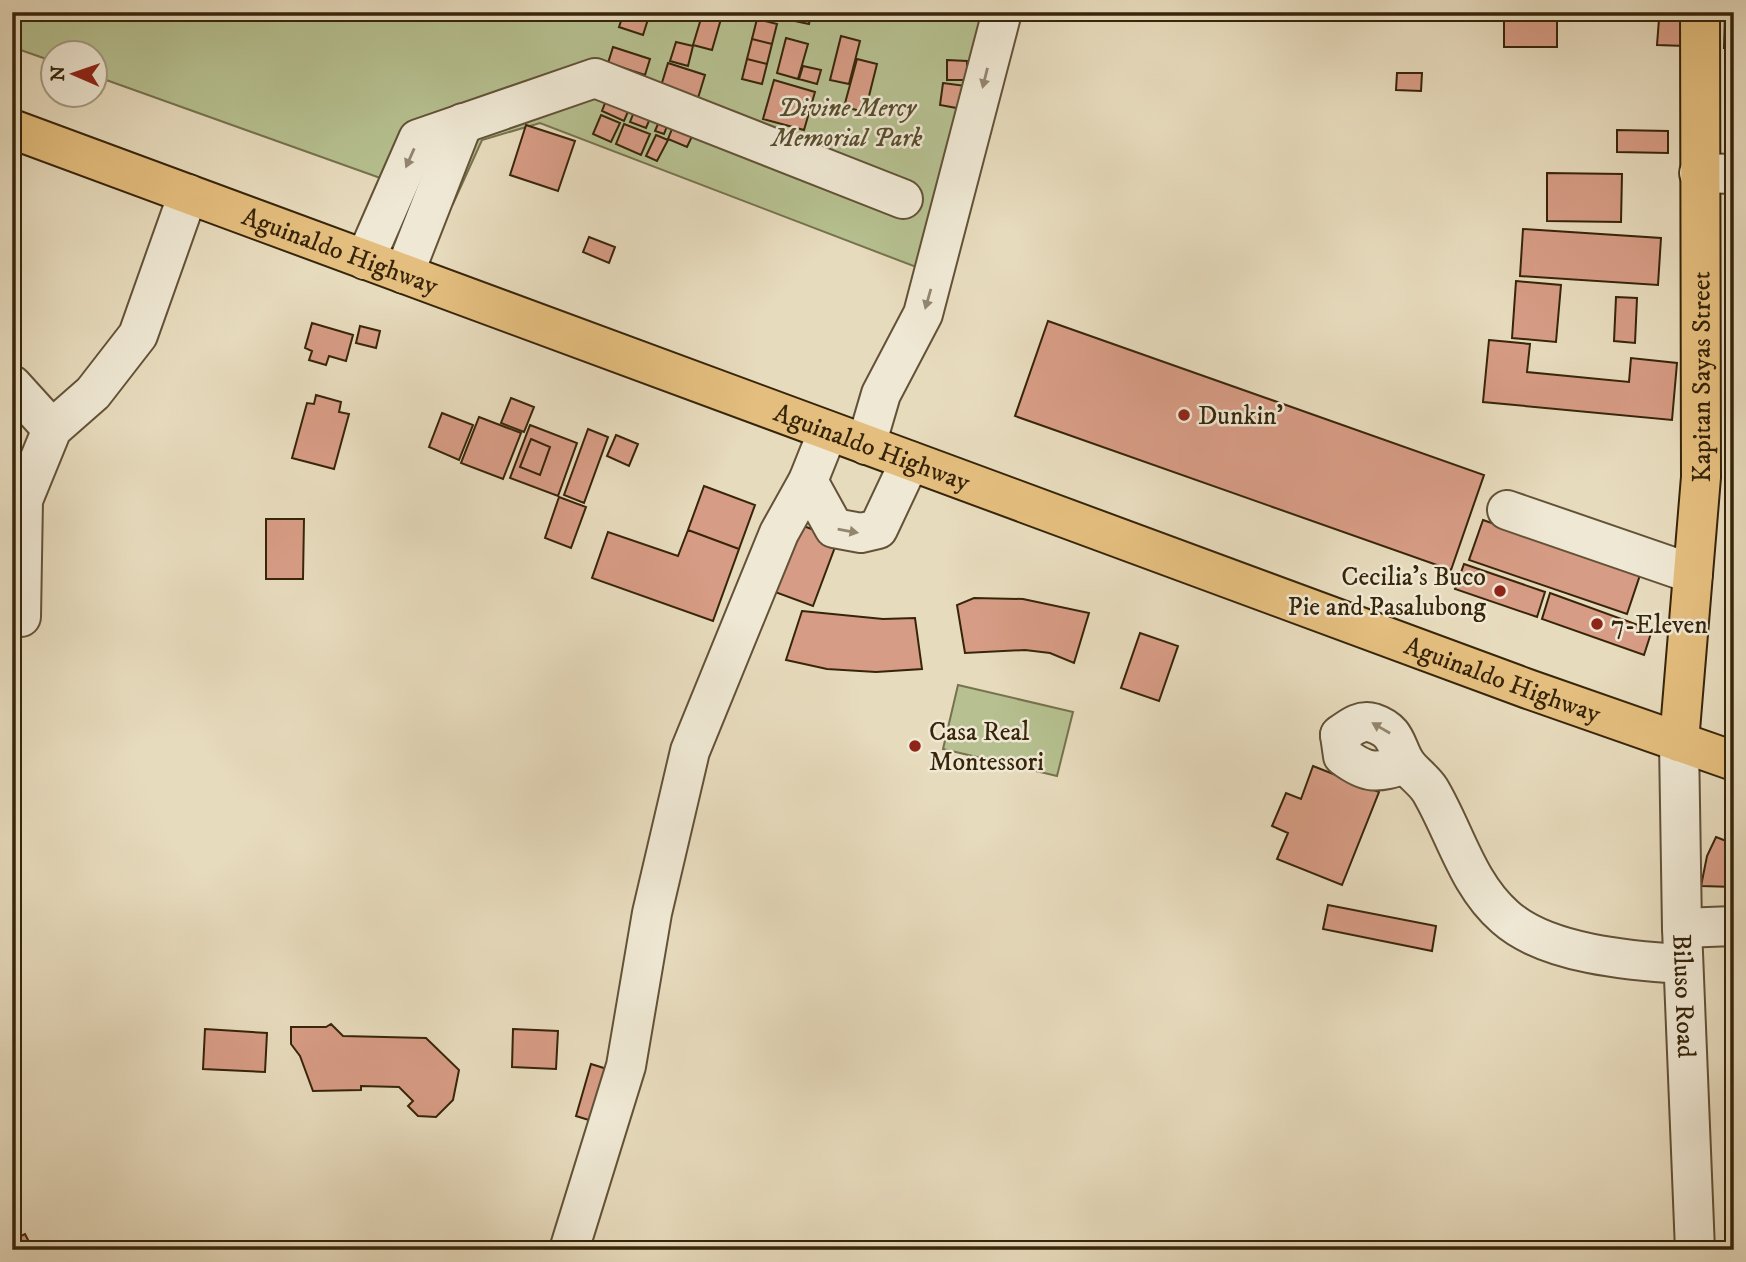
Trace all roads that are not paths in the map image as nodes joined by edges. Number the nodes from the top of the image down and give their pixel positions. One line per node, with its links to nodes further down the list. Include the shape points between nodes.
1 (1002, 12): 13 (street, one-way to 13, via 923,314 881,394)
2 (1700, 12): 5 (main road, Kapitan Sayas Street)
3 (463, 123): 7 (street, via 595,78); 8 (street, one-way to 8, via 418,139); 9 (street)
4 (12, 130): 6 (main road, Aguinaldo Highway)
5 (1717, 174): 17 (main road, Kapitan Sayas Street)
6 (188, 194): 8 (main road, Aguinaldo Highway); 11 (street, via 138,335 93,393)
7 (903, 199)
8 (365, 260): 9 (main road, Aguinaldo Highway)
9 (404, 274): 12 (main road, Aguinaldo Highway)
10 (12, 385): 11 (street)
11 (52, 429): 18 (street, via 23,500)
12 (828, 431): 13 (main road, Aguinaldo Highway); 15 (street)
13 (866, 444): 14 (main road, Aguinaldo Highway)
14 (910, 461): 15 (street, one-way to 14, via 834,528 861,533 878,529); 20 (main road, Aguinaldo Highway)
15 (808, 481): 24 (street, via 779,533 690,751 652,913 626,1066)
16 (1507, 510): 17 (street)
17 (1693, 573): 20 (main road, Kapitan Sayas Street)
18 (21, 617)
19 (1326, 729): 23 (street, via 1373,723 1396,738 1406,764 1429,788 1472,875 1506,918 1529,933 1558,945 1656,962)
20 (1679, 743): 21 (main road, Aguinaldo Highway); 23 (street, Biluso Road)
21 (1734, 761)
22 (1734, 926): 23 (street)
23 (1683, 946): 25 (street, Biluso Road)
24 (569, 1250)
25 (1695, 1250)

